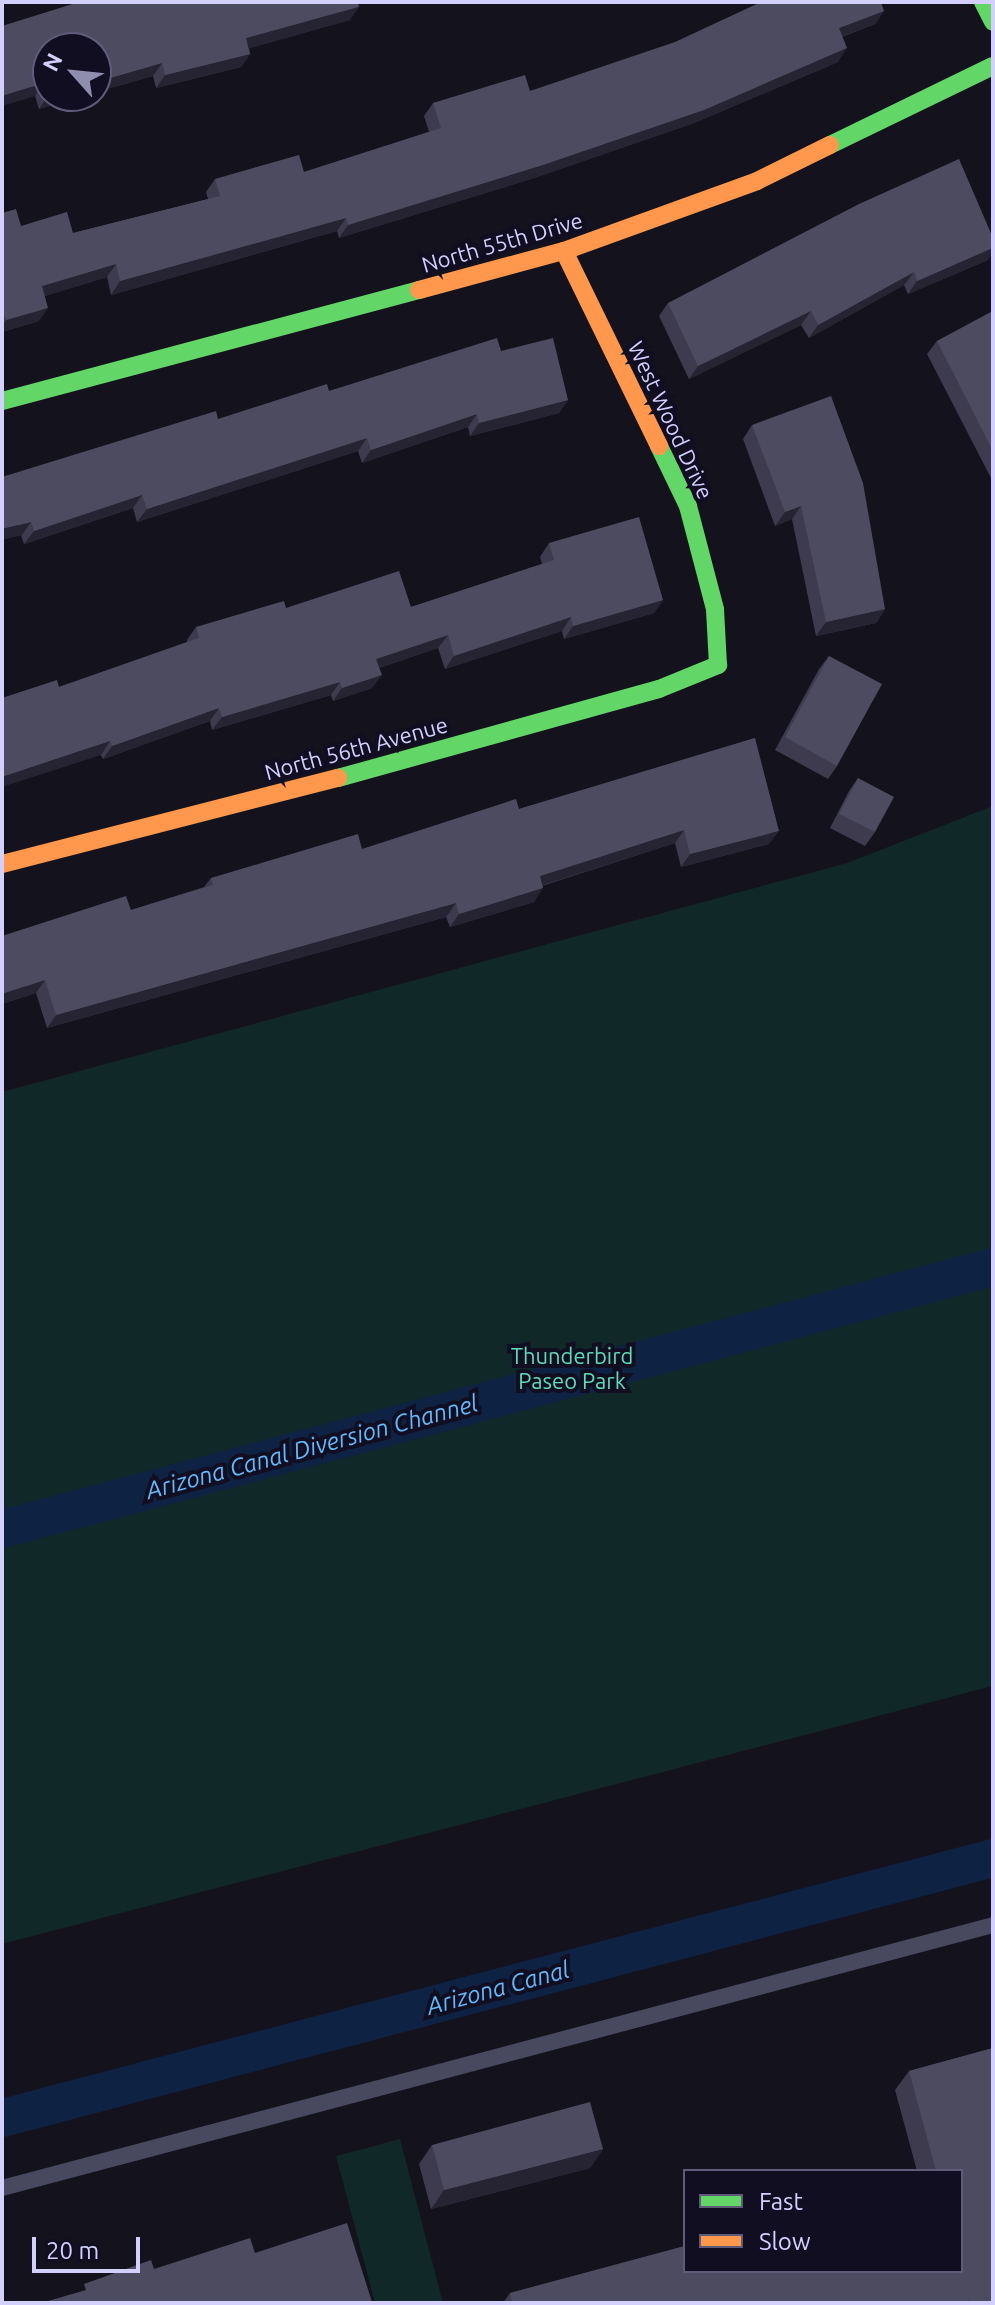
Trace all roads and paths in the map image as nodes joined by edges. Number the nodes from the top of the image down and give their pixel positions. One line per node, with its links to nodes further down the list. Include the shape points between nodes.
1 (983, 2): 2 (street)
2 (993, 22)
3 (993, 66): 4 (street, North 55th Drive, via 757,181)
4 (564, 251): 5 (street, North 55th Drive); 6 (street, West Wood Drive, via 688,506 715,609)
5 (2, 401)
6 (718, 665): 7 (street, North 56th Avenue, via 659,689)
7 (2, 864)
8 (993, 1925): 9 (lane)
9 (2, 2188)

